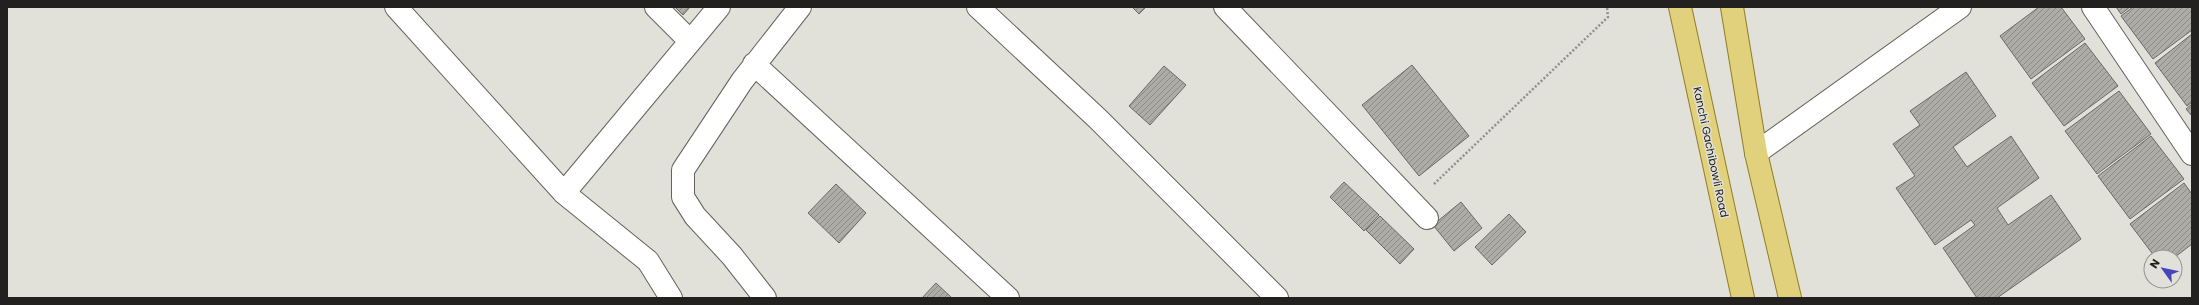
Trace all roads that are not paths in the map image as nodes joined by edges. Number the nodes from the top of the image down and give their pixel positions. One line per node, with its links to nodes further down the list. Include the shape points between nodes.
1 (396, 7): 15 (street)
2 (656, 7): 11 (street)
3 (719, 7): 11 (street)
4 (800, 7): 12 (street)
5 (978, 7): 20 (street, via 1098,119)
6 (1225, 7): 16 (street)
7 (1680, 7): 21 (main road, Kanchi Gachibowli Road)
8 (1732, 7): 13 (main road)
9 (1960, 7): 13 (street)
10 (2093, 7): 14 (street)
11 (690, 41): 15 (street)
12 (754, 64): 18 (street, via 684,170 683,197); 19 (street)
13 (1756, 153): 22 (main road)
14 (2192, 154)
15 (564, 194): 17 (street, via 648,261)
16 (1420, 211)
17 (671, 298)
18 (765, 298)
19 (1008, 298)
20 (1277, 298)
21 (1743, 298)
22 (1790, 298)

